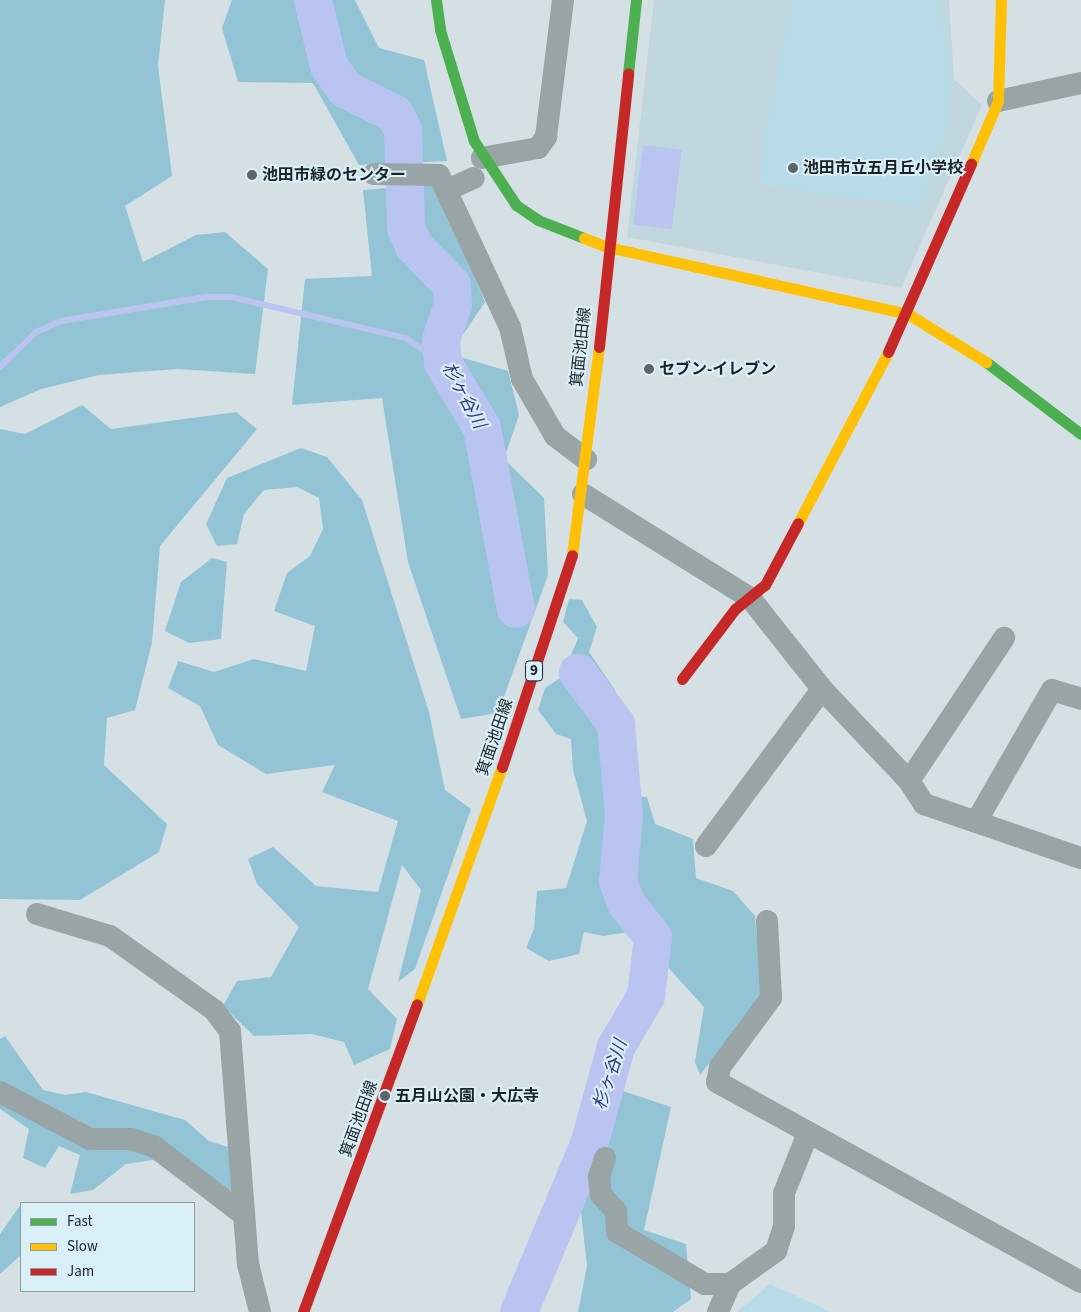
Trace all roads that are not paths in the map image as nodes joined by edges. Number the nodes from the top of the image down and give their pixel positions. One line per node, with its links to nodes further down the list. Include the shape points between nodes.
1 (436, 0): 7 (street, via 440,30)
2 (563, 0): 7 (street, via 546,137 538,148)
3 (636, 0): 10 (street, 箕面池田線 / 9)
4 (1001, 0): 6 (street)
5 (1081, 83): 6 (street)
6 (998, 101): 11 (street)
7 (478, 168): 9 (street); 10 (street, via 516,205 561,232)
8 (374, 174): 9 (street, via 439,175)
9 (449, 189): 13 (street, via 510,327 522,379 555,436)
10 (608, 247): 11 (street); 13 (street, 箕面池田線 / 9)
11 (908, 314): 12 (street, via 991,365); 15 (street, via 765,586)
12 (1081, 434)
13 (586, 459): 14 (street, 箕面池田線 / 9)
14 (583, 494): 15 (street); 33 (street, 箕面池田線 / 9, via 570,563 482,827)
15 (750, 598): 17 (street, via 735,609); 18 (street)
16 (1004, 638): 20 (street)
17 (682, 678)
18 (822, 689): 20 (street); 22 (street)
19 (1081, 699): 21 (street, via 1052,690)
20 (909, 781): 21 (street, via 924,804)
21 (976, 822): 23 (street)
22 (706, 846)
23 (1081, 858)
24 (37, 914): 29 (street, via 110,936 214,1010 230,1031)
25 (768, 921): 27 (street, via 771,998 720,1067 717,1082)
26 (0, 1092): 29 (street, via 90,1139 131,1139 155,1147)
27 (808, 1133): 30 (street); 31 (street, via 784,1193 784,1226 776,1250)
28 (605, 1158): 31 (street, via 599,1177 601,1195 616,1211 617,1232 705,1284)
29 (244, 1215): 32 (street, via 248,1264)
30 (1081, 1282)
31 (730, 1284): 34 (street)
32 (260, 1312)
33 (303, 1312)
34 (718, 1312)

